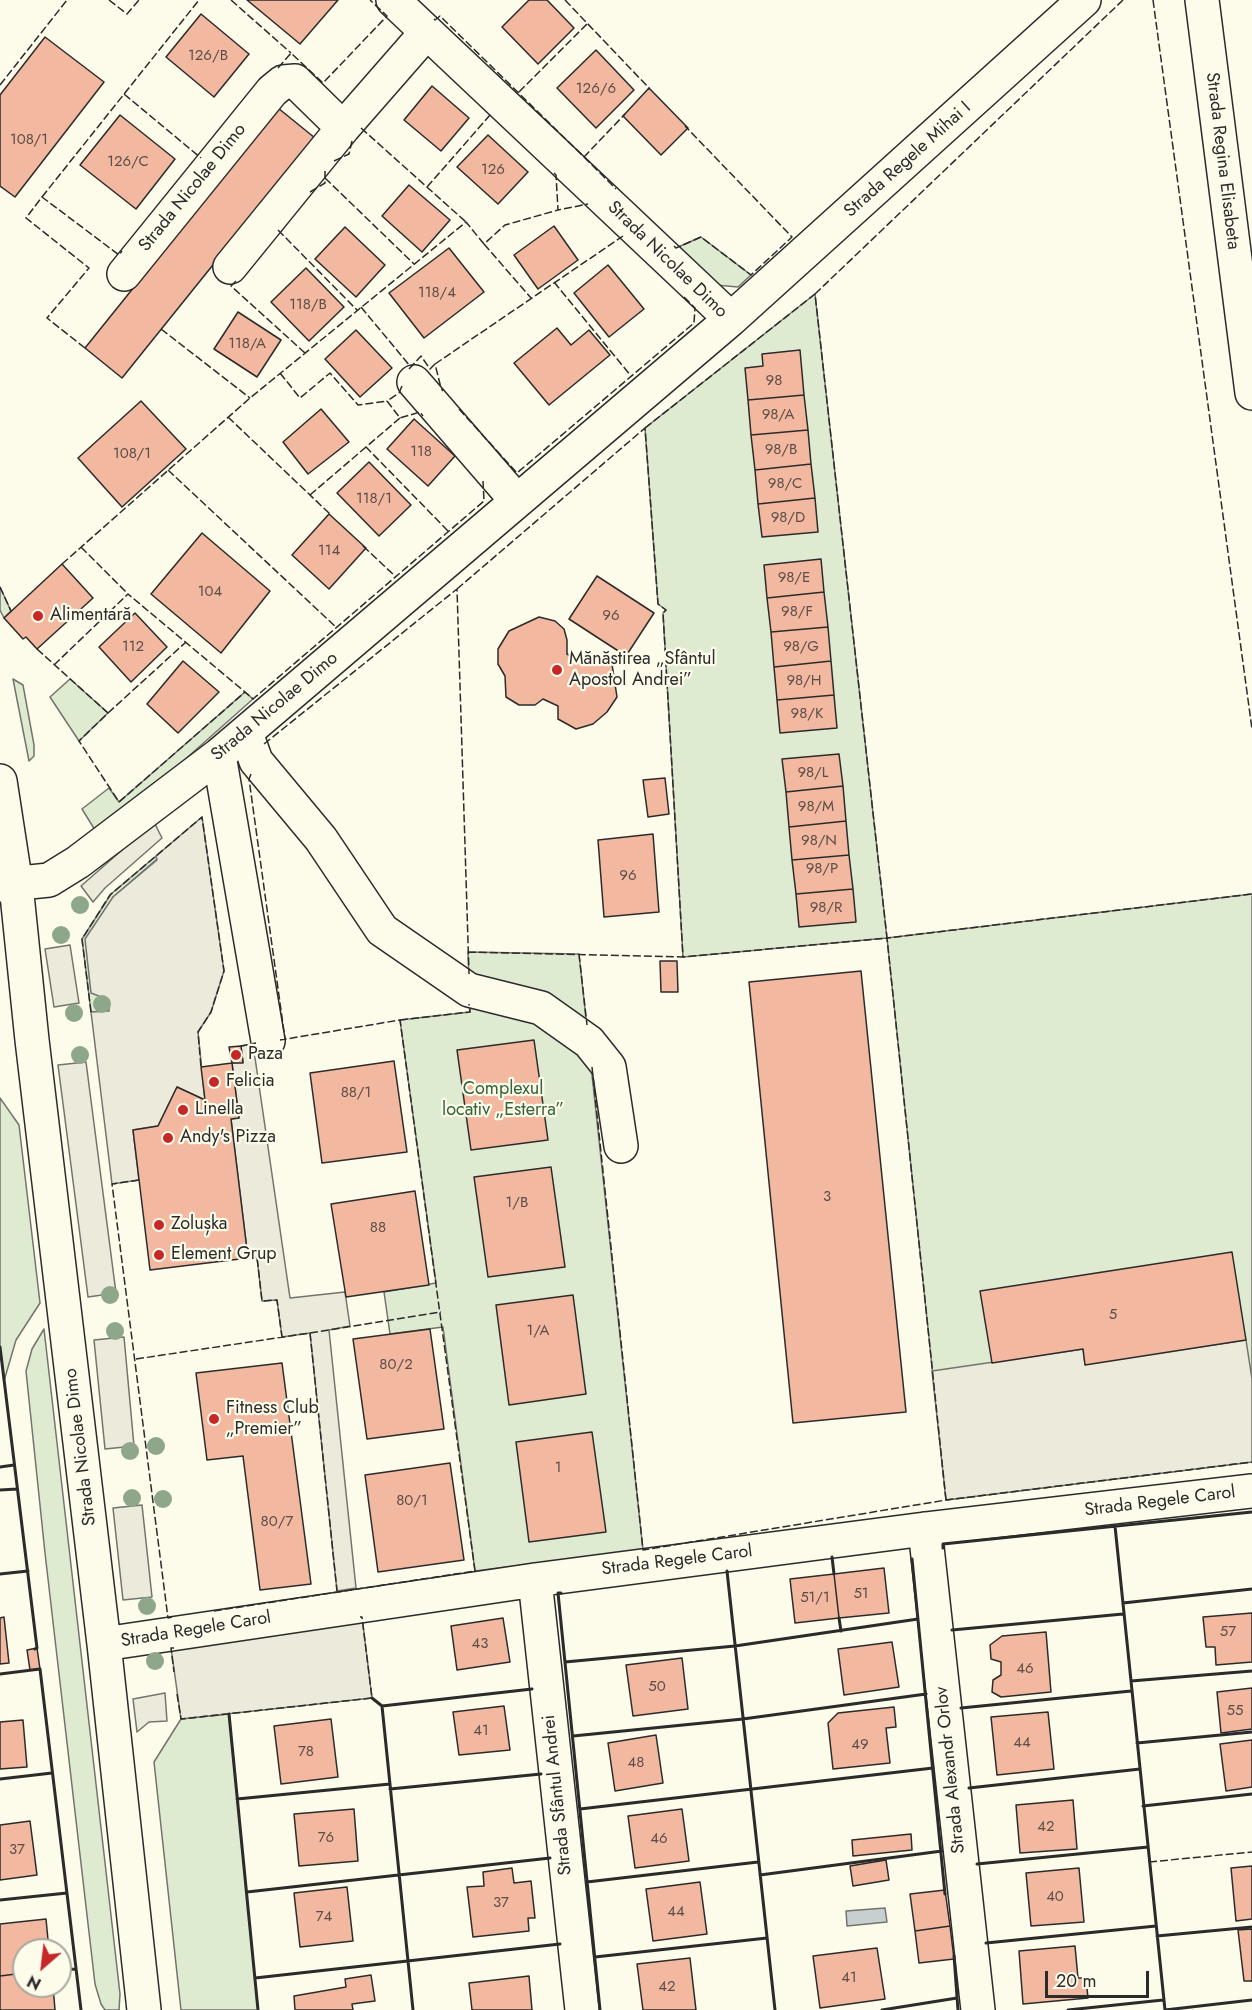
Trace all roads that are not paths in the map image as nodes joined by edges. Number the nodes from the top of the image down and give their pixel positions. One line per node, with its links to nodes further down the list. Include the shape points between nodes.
1 (393, 0): 4 (street, Strada Nicolae Dimo)
2 (1084, 0): 8 (street, Strada Regele Mihai I)
3 (1202, 0): 10 (street, Strada Regina Elisabeta)
4 (426, 33): 5 (street); 8 (street, Strada Nicolae Dimo)
5 (343, 128): 6 (street); 7 (street, Strada Nicolae Dimo, via 295,81 283,82)
6 (230, 267)
7 (124, 274)
8 (731, 320): 11 (street, Strada Nicolae Dimo)
9 (414, 382): 11 (street)
10 (1252, 393)
11 (517, 501): 12 (street, Strada Nicolae Dimo)
12 (246, 733): 13 (street, Strada Nicolae Dimo); 17 (street, via 256,761 321,839 382,930 469,990 541,1008 589,1042 609,1067)
13 (219, 755): 15 (street, Strada Nicolae Dimo, via 59,874 49,880); 16 (street)
14 (0, 781): 15 (street, Strada Nicolae Dimo)
15 (8, 885): 21 (street, Strada Nicolae Dimo, via 32,1040)
16 (268, 1041)
17 (621, 1146)
18 (1252, 1491): 19 (street, Strada Regele Carol)
19 (926, 1529): 20 (street, Strada Regele Carol); 24 (street, Strada Alexandr Orlov)
20 (535, 1580): 21 (street, Strada Regele Carol); 23 (street, Strada Sfântul Andrei)
21 (104, 1644): 22 (street, Strada Nicolae Dimo)
22 (144, 2010)
23 (582, 2010)
24 (978, 2010)

